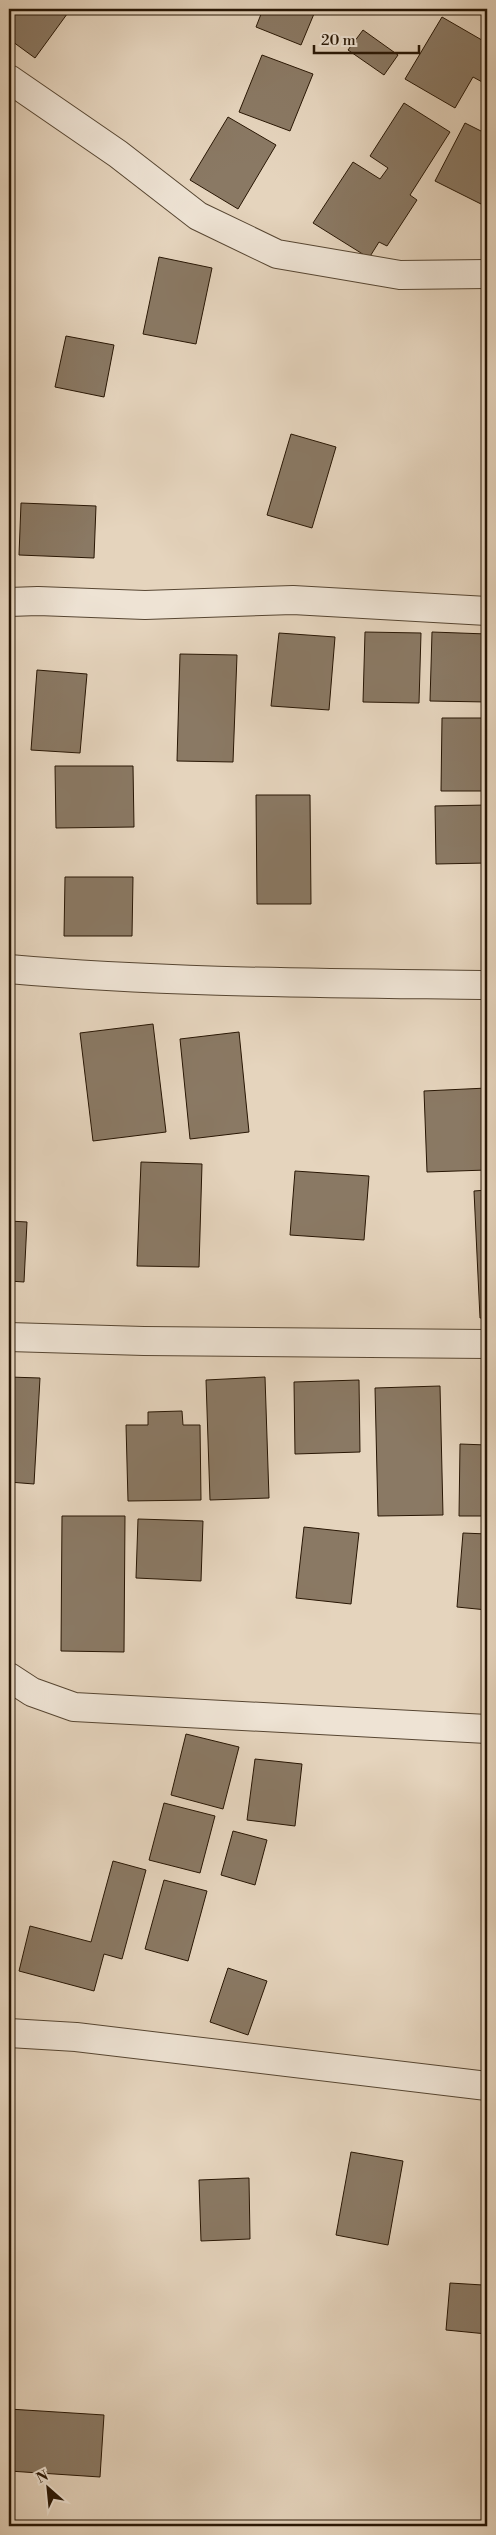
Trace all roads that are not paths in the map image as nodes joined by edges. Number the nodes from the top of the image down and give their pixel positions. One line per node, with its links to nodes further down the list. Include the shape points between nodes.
1 (9, 79): 2 (street, via 118,154 198,216 277,254 400,274)
2 (487, 274)
3 (9, 602): 4 (street, via 145,605 293,600)
4 (487, 611)
5 (9, 968): 6 (street, via 69,974 264,981)
6 (487, 985)
7 (9, 1337): 8 (street)
8 (487, 1344)
9 (9, 1677): 10 (street, via 32,1692 74,1707)
10 (487, 1729)
11 (9, 2033): 12 (street, via 76,2037)
12 (487, 2086)

